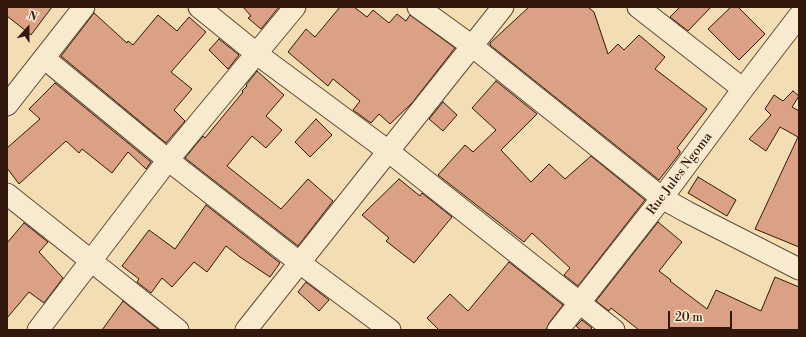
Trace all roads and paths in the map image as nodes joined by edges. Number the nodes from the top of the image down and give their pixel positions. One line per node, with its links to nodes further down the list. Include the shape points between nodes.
1 (84, 7): 10 (street)
2 (198, 7): 9 (street)
3 (295, 7): 9 (street)
4 (418, 7): 8 (street)
5 (503, 7): 8 (street)
6 (638, 7): 11 (street)
7 (799, 16): 11 (street, Rue Jules Ngoma)
8 (472, 46): 13 (street); 16 (street)
9 (257, 54): 13 (street); 14 (street)
10 (44, 58): 12 (street); 14 (street)
11 (743, 89): 16 (street, Rue Jules Ngoma)
12 (7, 105)
13 (388, 151): 18 (street); 20 (street)
14 (168, 160): 17 (street); 18 (street)
15 (7, 194): 17 (street)
16 (662, 198): 19 (street); 20 (street, Rue Jules Ngoma)
17 (90, 261): 21 (street); 22 (street)
18 (300, 263): 23 (street); 24 (street)
19 (799, 269)
20 (580, 303): 25 (street, Rue Jules Ngoma); 26 (street)
21 (38, 330)
22 (178, 330)
23 (246, 330)
24 (390, 330)
25 (558, 330)
26 (614, 330)

